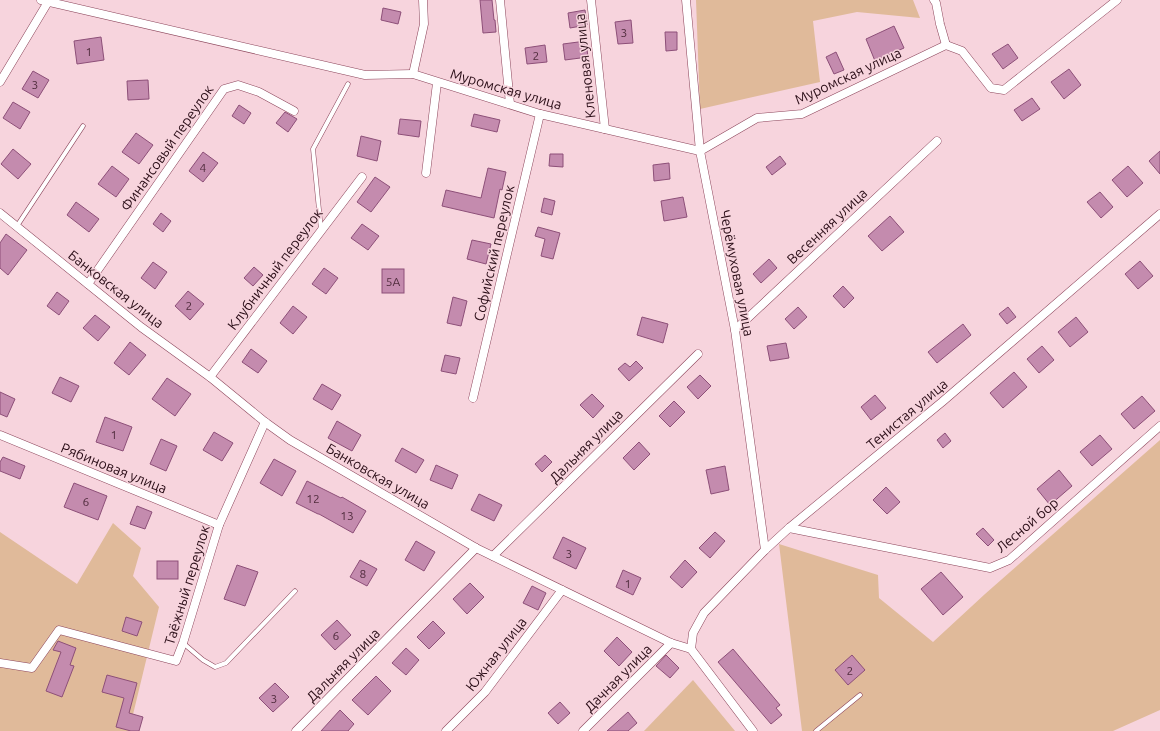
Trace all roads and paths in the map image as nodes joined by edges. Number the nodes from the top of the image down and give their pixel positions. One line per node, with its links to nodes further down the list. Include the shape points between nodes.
1 (423, 0): 9 (street, via 424,24)
2 (500, 0): 13 (street)
3 (591, 0): 17 (street, Кленовая улица)
4 (686, 0): 19 (street, Черёмуховая улица)
5 (934, 0): 8 (street)
6 (1117, 0): 8 (street, via 1004,90 991,88 962,51)
7 (44, 1): 9 (street, Муромская улица, via 365,75); 10 (street)
8 (946, 45): 19 (street, Муромская улица, via 802,114 757,118)
9 (413, 74): 11 (street, Муромская улица)
10 (0, 82)
11 (437, 82): 13 (street, Муромская улица); 20 (street)
12 (348, 84): 25 (lane, via 313,149)
13 (510, 104): 15 (street, Муромская улица)
14 (294, 111): 26 (street, Финансовый переулок, via 238,84 224,89)
15 (540, 114): 17 (street, Муромская улица); 30 (street, Софийский переулок)
16 (83, 126): 24 (lane)
17 (606, 129): 19 (street, Муромская улица)
18 (937, 141): 27 (street, Весенняя улица)
19 (700, 150): 27 (street, Черёмуховая улица)
20 (426, 173)
21 (362, 177): 25 (street, Клубничный переулок)
22 (0, 213): 24 (street, Банковская улица)
23 (1160, 214): 35 (street, Тенистая улица, via 942,402)
24 (16, 227): 26 (street, Банковская улица)
25 (321, 230): 29 (street, Клубничный переулок)
26 (88, 284): 29 (street, Банковская улица)
27 (735, 330): 37 (street, Черёмуховая улица)
28 (698, 354): 38 (street, Дальняя улица)
29 (210, 377): 31 (street, Банковская улица)
30 (473, 398)
31 (265, 422): 34 (street, Таёжный переулок); 36 (street, Банковская улица, via 290,440)
32 (1160, 426): 35 (street, Лесной бор, via 1009,560 990,568)
33 (0, 434): 34 (street, Рябиновая улица)
34 (219, 525): 41 (street, Таёжный переулок)
35 (789, 528): 37 (street, Тенистая улица)
36 (476, 548): 38 (street, Банковская улица); 46 (street, Дальняя улица)
37 (765, 550): 43 (street, Тенистая улица, via 704,613 693,633)
38 (493, 556): 39 (street, Банковская улица)
39 (562, 590): 42 (street, Банковская улица); 47 (street, Южная улица, via 485,692)
40 (295, 591): 41 (lane, via 226,664 215,667)
41 (183, 643): 44 (street, Таёжный переулок, via 176,661 59,630 32,668)
42 (671, 643): 43 (street, Банковская улица); 48 (street, Дачная улица)
43 (691, 649): 49 (street)
44 (0, 663)
45 (860, 696): 50 (lane)
46 (296, 731)
47 (446, 731)
48 (583, 731)
49 (753, 731)
50 (816, 731)

